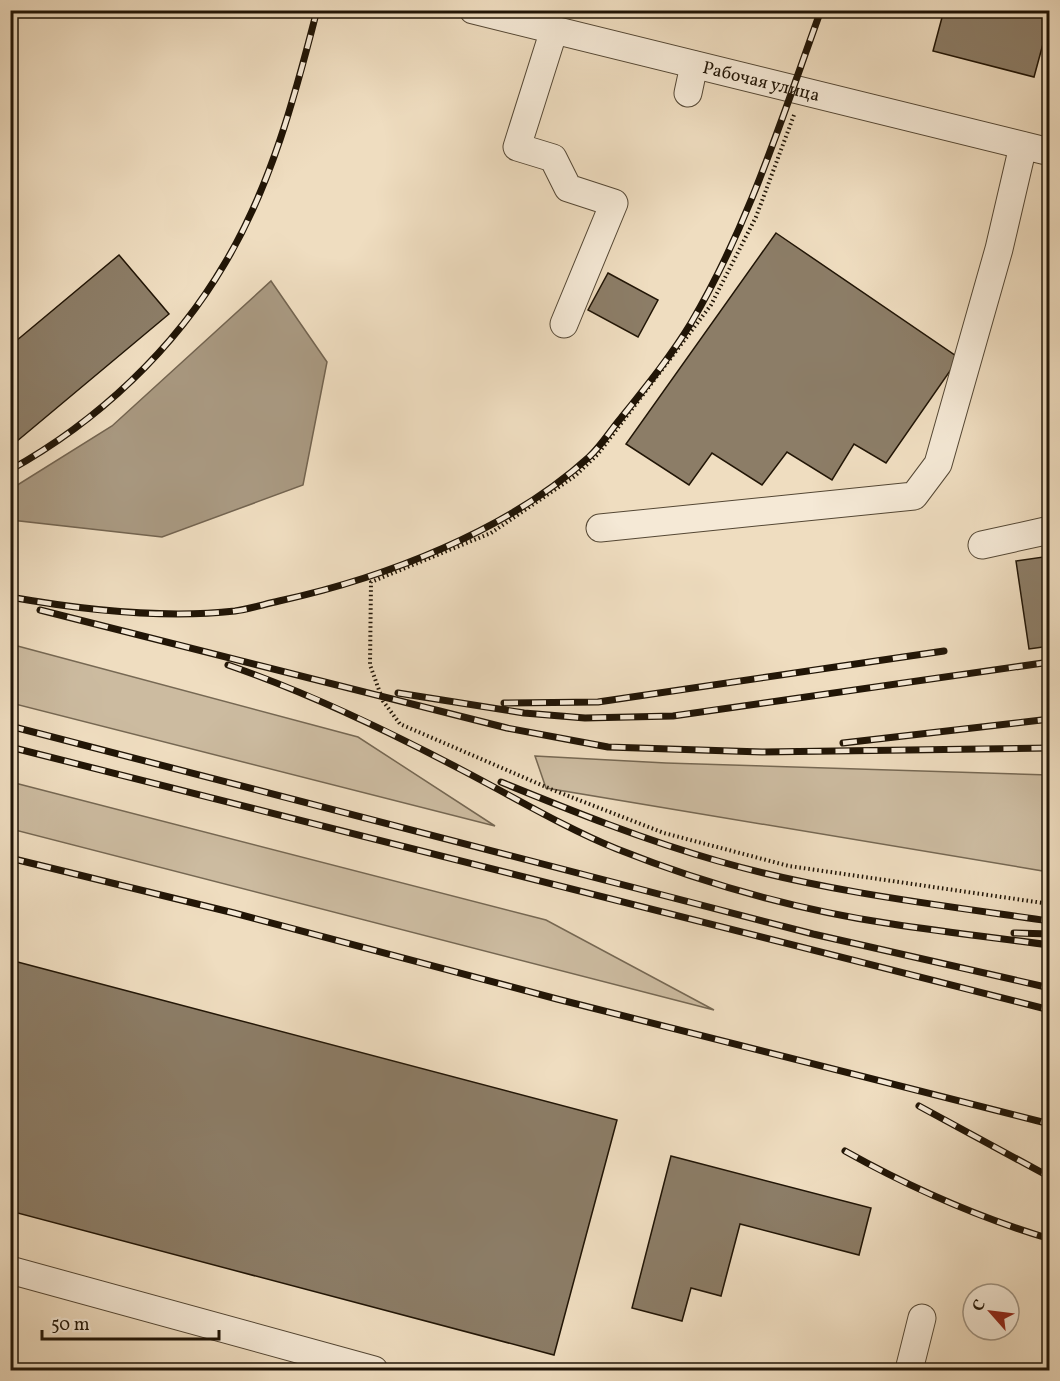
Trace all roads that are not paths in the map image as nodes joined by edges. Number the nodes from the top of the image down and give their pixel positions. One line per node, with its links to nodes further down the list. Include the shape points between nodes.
1 (473, 10): 2 (street, Рабочая улица)
2 (554, 30): 3 (street, Рабочая улица); 7 (street, via 517,147 553,158 568,188 614,203)
3 (694, 65): 4 (street); 5 (street, Рабочая улица)
4 (688, 93)
5 (1023, 146): 6 (street, Рабочая улица); 8 (street, via 999,249 938,464 914,496)
6 (1050, 152)
7 (564, 324)
8 (600, 528)
9 (1050, 530): 10 (street)
10 (982, 545)
11 (10, 1270): 13 (street)
12 (922, 1318): 14 (street)
13 (374, 1371)
14 (909, 1371)

